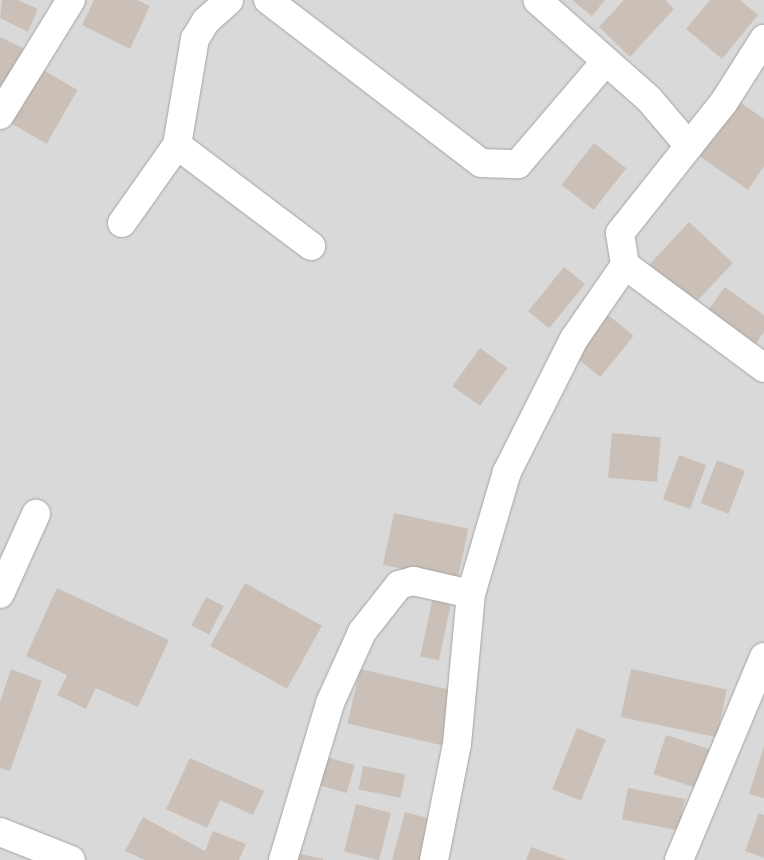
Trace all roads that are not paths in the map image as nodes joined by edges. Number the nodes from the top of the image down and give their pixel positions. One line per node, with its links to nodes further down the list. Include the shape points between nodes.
1 (71, 0): 7 (street)
2 (229, 0): 8 (street, via 206,21 195,39)
3 (268, 0): 6 (street, via 481,163 518,164)
4 (537, 0): 6 (street)
5 (764, 39): 9 (street, via 724,102)
6 (605, 62): 9 (street, via 649,99)
7 (0, 115)
8 (177, 145): 10 (street); 11 (street)
9 (689, 146): 12 (street, via 620,233)
10 (122, 223)
11 (311, 246)
12 (625, 265): 13 (street); 16 (street, via 574,339 507,472)
13 (764, 368)
14 (36, 514): 15 (street)
15 (0, 594)
16 (471, 594): 20 (street, via 413,580 399,585 362,632 330,702); 21 (street, via 456,744)
17 (764, 657): 22 (street)
18 (0, 832): 19 (street)
19 (71, 860)
20 (283, 860)
21 (434, 860)
22 (679, 860)

